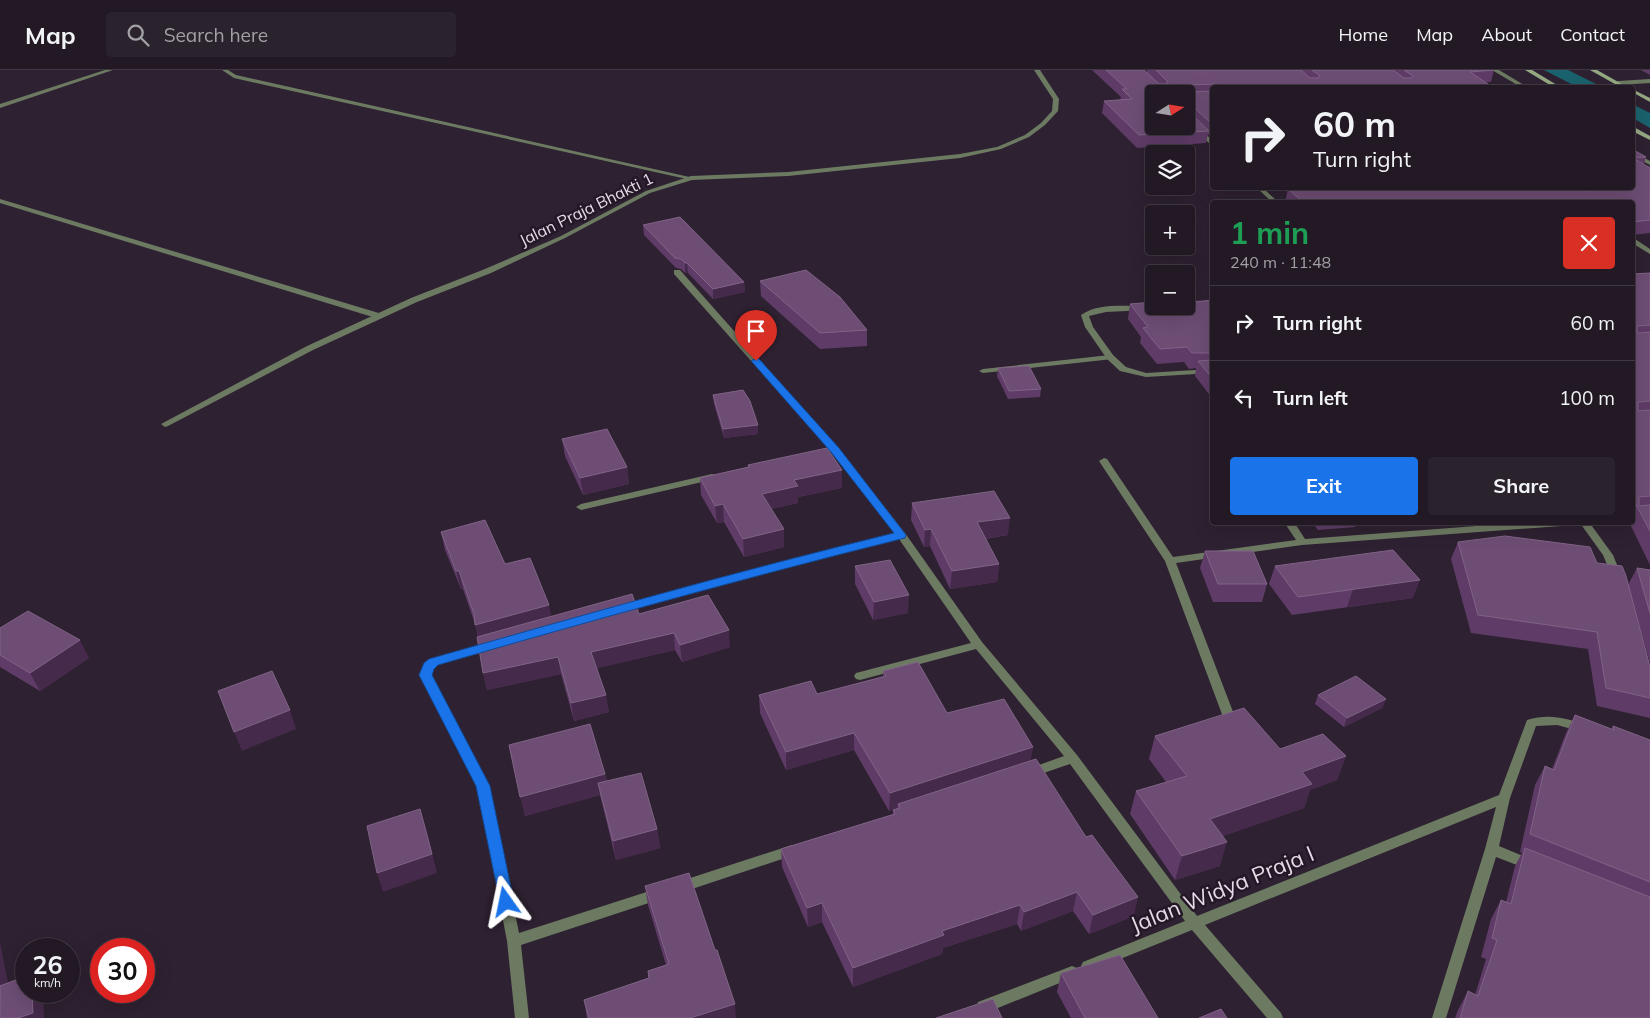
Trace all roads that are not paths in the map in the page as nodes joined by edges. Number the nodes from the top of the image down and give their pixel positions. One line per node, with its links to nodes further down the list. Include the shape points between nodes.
1 (110, 70): 14 (street)
2 (225, 70): 21 (street, via 234,76)
3 (1037, 70): 21 (street, Jalan Praja Bhakti 1, via 1056,99 1055,111 1027,136 999,148 942,158 798,173)
4 (1495, 70): 9 (street)
5 (1528, 70): 10 (street)
6 (1593, 70): 8 (street)
7 (1650, 81): 8 (street)
8 (1618, 82): 11 (street)
9 (1521, 85)
10 (1555, 85)
11 (1622, 85)
12 (1635, 92): 13 (street)
13 (1650, 100)
14 (0, 106)
15 (1195, 125): 17 (street)
16 (1635, 130): 18 (street)
17 (1209, 136)
18 (1650, 138)
19 (1635, 155): 20 (street)
20 (1650, 163)
21 (691, 178): 29 (street, Jalan Praja Bhakti 1, via 648,192 563,237)
22 (1262, 190): 23 (street)
23 (1273, 200)
24 (0, 201): 29 (street)
25 (1635, 242): 26 (street)
26 (1650, 252)
27 (677, 272): 40 (street)
28 (1145, 308): 30 (street, via 1106,309 1085,315 1089,327)
29 (379, 316): 33 (street, Jalan Praja Bhakti 1, via 310,348)
30 (1110, 357): 31 (street, via 1123,369 1146,374); 32 (street)
31 (1209, 371)
32 (983, 372)
33 (165, 424)
34 (1104, 462): 42 (street)
35 (722, 475): 36 (street)
36 (580, 507)
37 (1291, 525): 41 (street)
38 (1534, 525): 41 (street)
39 (1586, 525): 43 (street, via 1608,555)
40 (901, 535): 44 (street); 46 (street)
41 (1302, 542): 42 (street)
42 (1170, 561): 48 (street)
43 (1620, 584)
44 (612, 611)
45 (499, 643): 57 (street, via 433,662 425,675 483,786)
46 (978, 645): 47 (street); 50 (street)
47 (860, 676)
48 (1229, 717)
49 (1599, 734): 52 (street, via 1555,720 1531,724)
50 (1074, 758): 51 (street); 56 (street)
51 (1017, 777)
52 (1504, 798): 54 (street); 56 (street, Jalan Widya Praja I)
53 (808, 845): 57 (street)
54 (1492, 849): 55 (street); 61 (street)
55 (1545, 870)
56 (1194, 924): 58 (street, Jalan Widya Praja I); 60 (street)
57 (514, 941): 59 (street)
58 (973, 1011)
59 (522, 1018)
60 (1276, 1018)
61 (1438, 1018)

